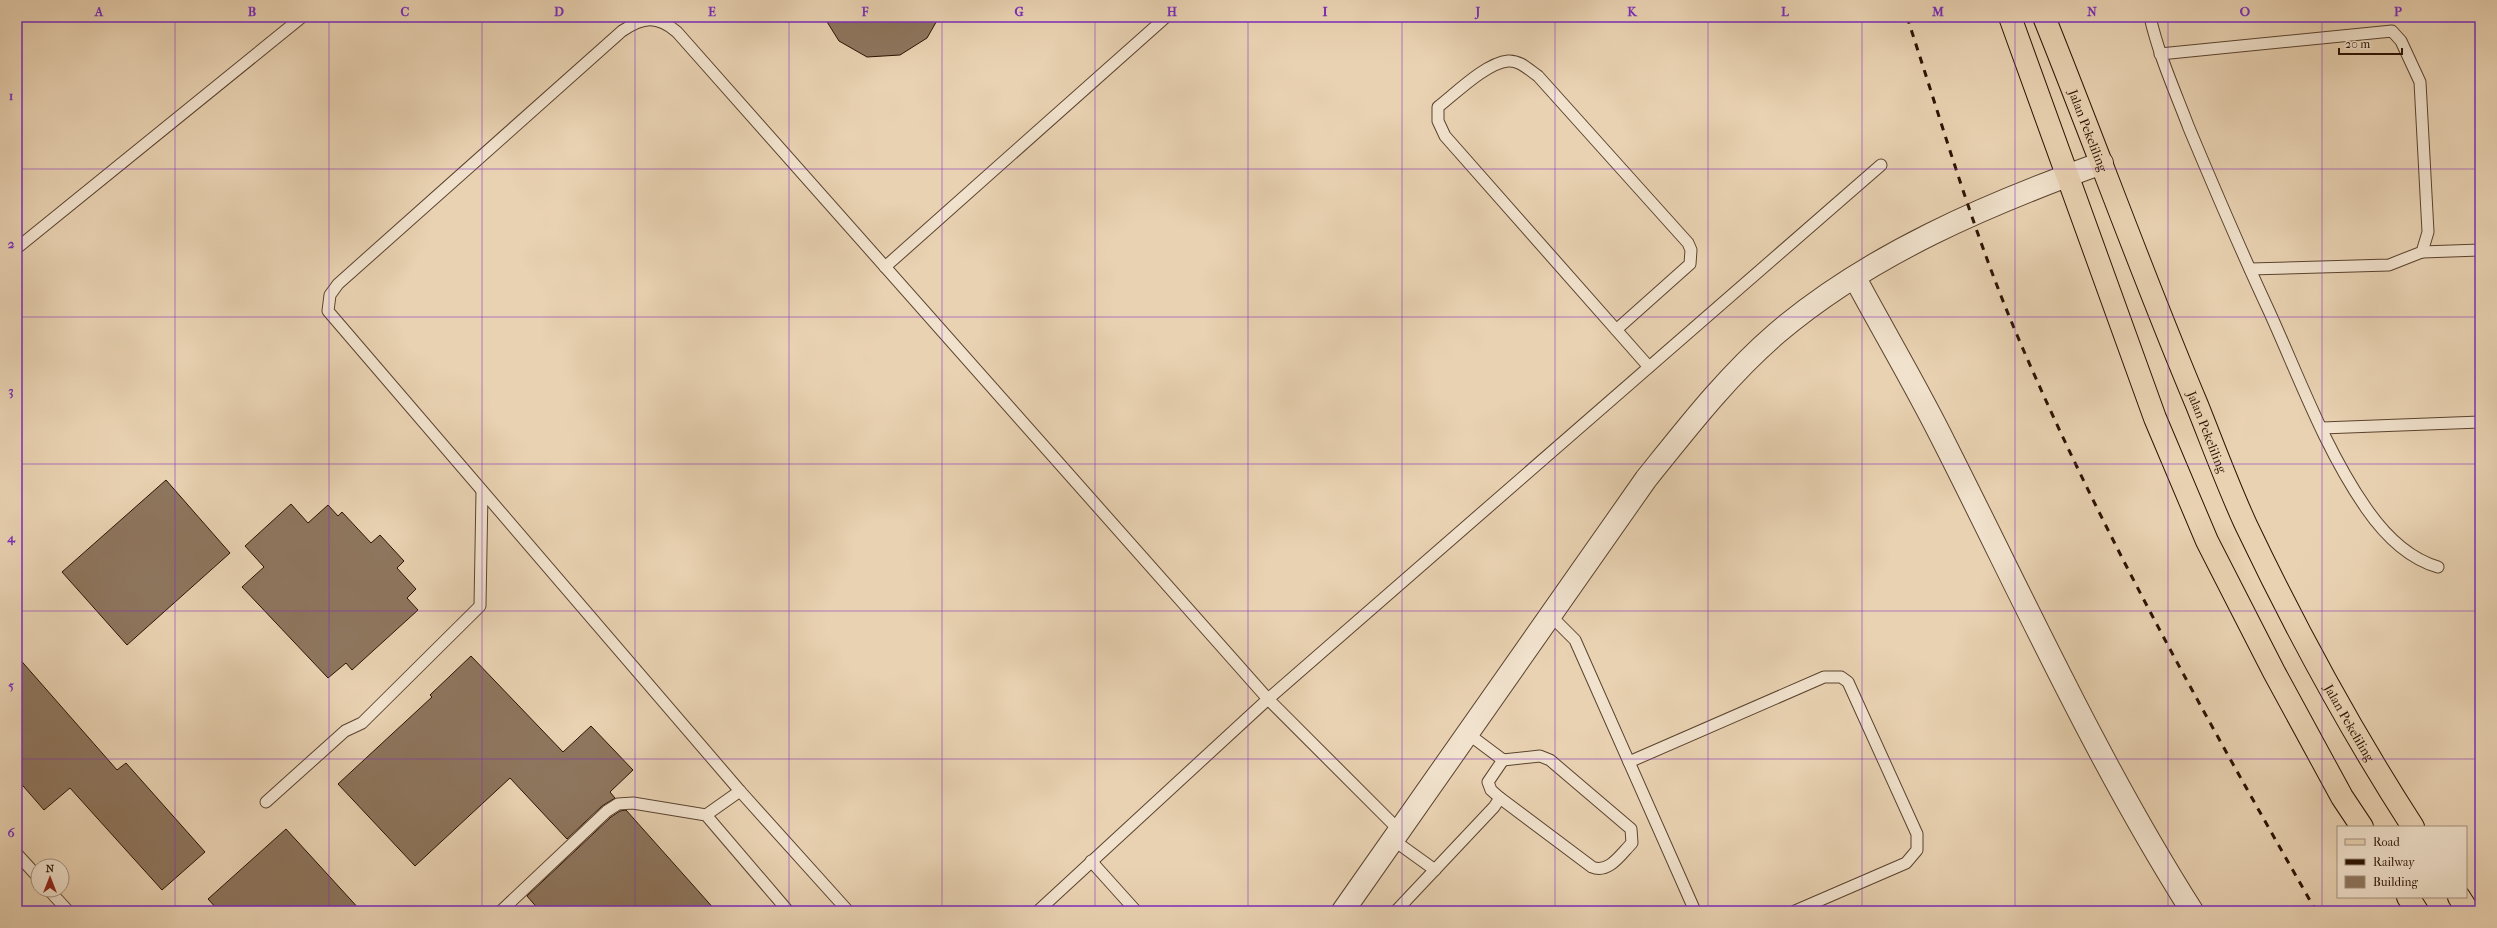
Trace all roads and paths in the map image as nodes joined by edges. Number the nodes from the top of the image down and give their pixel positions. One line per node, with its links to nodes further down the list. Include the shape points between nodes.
1 (302, 17): 10 (lane)
2 (1166, 17): 13 (lane)
3 (2010, 17): 9 (main road)
4 (2044, 17): 7 (main road, Jalan Pekeliling)
5 (2150, 17): 6 (lane)
6 (2160, 54): 12 (lane, via 2392,31 2401,41 2420,82 2428,232); 14 (lane)
7 (2102, 163): 9 (street); 32 (main road, Jalan Pekeliling, via 2144,278 2246,524 2311,652 2381,777)
8 (1882, 165): 17 (lane)
9 (2068, 175): 15 (street, via 1935,232); 31 (main road, via 2155,418 2207,541 2281,686 2342,797)
10 (17, 248)
11 (2480, 250): 12 (lane)
12 (2422, 252): 14 (lane, via 2389,265)
13 (885, 266): 20 (lane, via 677,32 657,19 646,18 635,22 338,284 330,294 328,311 333,319); 23 (lane)
14 (2250, 269): 19 (lane)
15 (1855, 278): 22 (street, via 1778,333 1740,368 1646,479); 51 (street, via 1945,443 2042,640 2150,845)
16 (1616, 330): 16 (lane, via 1443,131 1438,121 1438,107 1492,66 1509,61 1522,64 1538,76 1688,243 1691,250 1690,264); 17 (lane)
17 (1649, 367): 23 (lane)
18 (2480, 422): 19 (lane)
19 (2322, 428): 21 (lane, via 2366,508 2385,532 2408,554)
20 (482, 492): 27 (lane); 29 (lane, via 480,606 362,723 345,731)
21 (2438, 567)
22 (1550, 616): 24 (street); 26 (lane, via 1575,640)
23 (1268, 699): 33 (lane); 35 (lane)
24 (1467, 733): 25 (lane); 33 (street)
25 (1503, 760): 28 (lane, via 1488,782 1491,790); 28 (lane, via 1540,756 1550,760 1631,829 1632,843 1607,868 1592,868)
26 (1629, 762): 49 (lane); 50 (lane, via 1824,677 1841,677 1848,682 1917,834 1917,850 1906,863)
27 (740, 791): 30 (lane); 44 (lane)
28 (1500, 798): 37 (lane)
29 (266, 802)
30 (706, 815): 42 (lane, via 633,803 618,804 607,811); 43 (lane)
31 (2361, 826)
32 (2412, 826)
33 (1395, 835): 37 (lane); 47 (street)
34 (17, 854): 36 (lane)
35 (1091, 861): 45 (lane); 46 (lane)
36 (30, 868)
37 (1435, 870): 48 (lane)
38 (56, 898): 41 (lane)
39 (2409, 898): 52 (main road)
40 (2460, 898): 53 (main road)
41 (68, 911)
42 (501, 911)
43 (788, 911)
44 (848, 911)
45 (1038, 911)
46 (1136, 911)
47 (1343, 911)
48 (1396, 911)
49 (1696, 911)
50 (1795, 911)
51 (2192, 911)
52 (2417, 911)
53 (2468, 911)

